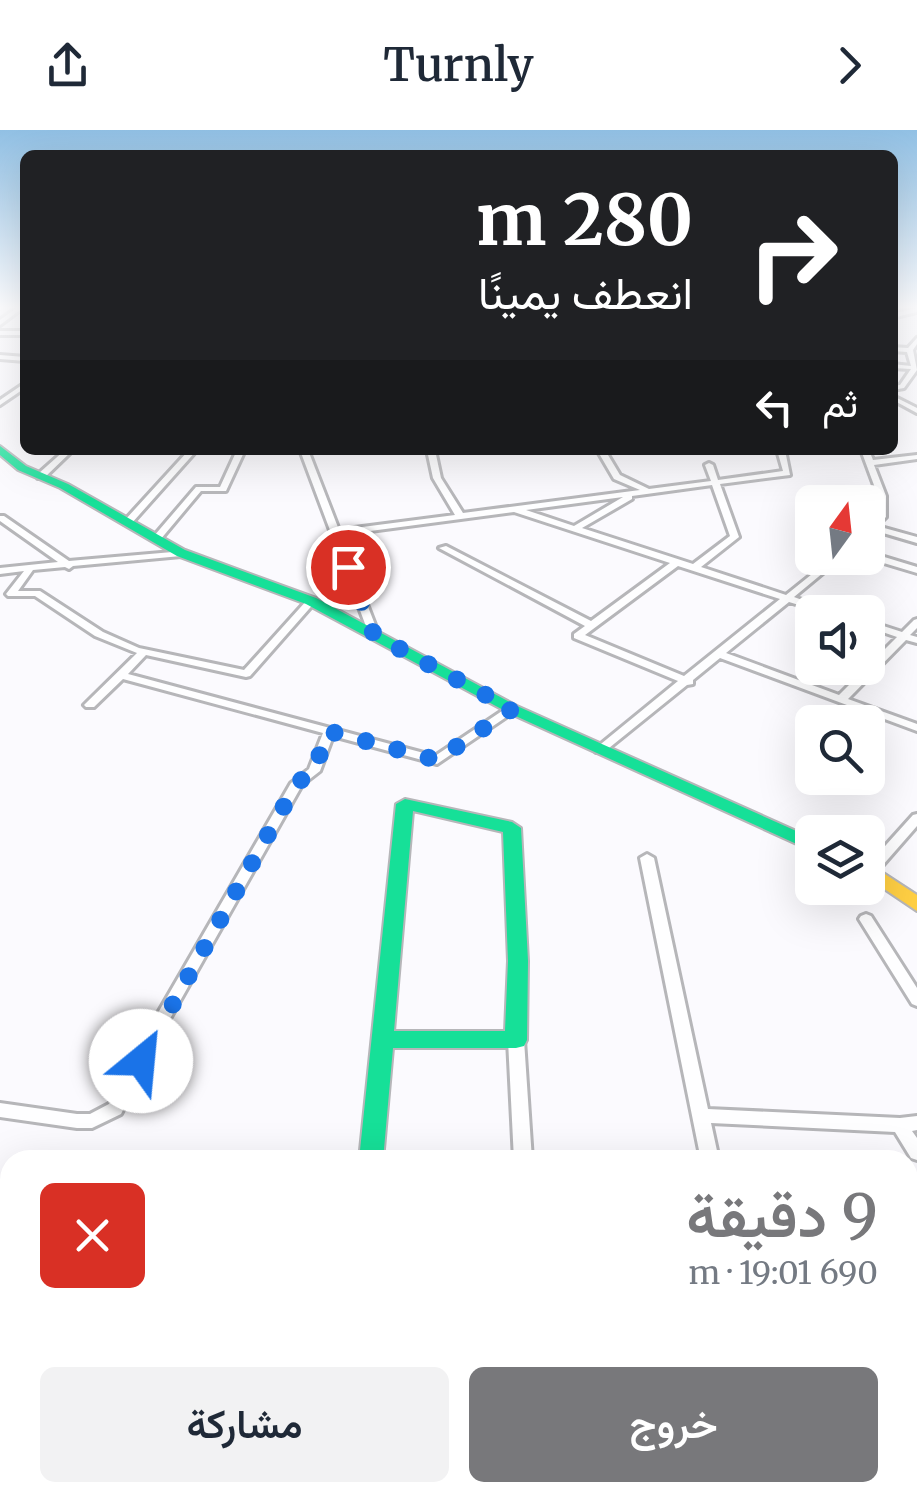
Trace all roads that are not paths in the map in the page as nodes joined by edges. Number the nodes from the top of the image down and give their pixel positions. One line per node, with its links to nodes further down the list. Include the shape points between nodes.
1 (0, 449): 13 (street)
2 (64, 455): 13 (street)
3 (188, 455): 21 (street)
4 (239, 455): 25 (street, via 222,489 199,489)
5 (306, 455): 23 (street)
6 (431, 455): 19 (street)
7 (604, 455): 16 (street, via 617,478)
8 (782, 455): 14 (street, via 787,473)
9 (866, 455): 11 (street)
10 (917, 456): 11 (street)
11 (870, 463): 15 (street)
12 (709, 466): 14 (street)
13 (41, 476): 21 (street)
14 (715, 482): 16 (street); 32 (street, via 735,537)
15 (878, 485)
16 (650, 491): 17 (street)
17 (635, 493): 18 (street); 22 (street)
18 (510, 508): 19 (street); 22 (street)
19 (459, 514): 23 (street)
20 (1, 518): 31 (street)
21 (128, 522): 25 (street)
22 (574, 529): 30 (street)
23 (335, 533): 43 (street)
24 (885, 533): 26 (street)
25 (157, 538): 28 (street)
26 (917, 540)
27 (443, 548): 41 (street)
28 (181, 553): 31 (street); 38 (street)
29 (885, 561): 33 (street)
30 (676, 562): 32 (street); 41 (street)
31 (69, 566): 35 (street)
32 (694, 568): 37 (street)
33 (917, 570)
34 (0, 571): 35 (street)
35 (29, 571): 46 (street, via 11,594 37,594 99,634)
36 (818, 575): 37 (street)
37 (790, 600): 39 (street); 47 (street)
38 (311, 601): 43 (street); 46 (street, via 246,674)
39 (795, 602)
40 (917, 622): 44 (street)
41 (589, 624): 49 (street, via 578,636)
42 (885, 630): 44 (street)
43 (374, 635): 52 (street)
44 (904, 636): 45 (street); 50 (street)
45 (917, 640)
46 (144, 652): 48 (street)
47 (721, 655): 49 (street); 50 (street)
48 (120, 675): 51 (street); 54 (street)
49 (689, 682): 55 (street)
50 (842, 698): 53 (street)
51 (90, 705)
52 (512, 709): 54 (street, via 437,760); 55 (street)
53 (917, 728)
54 (328, 731): 66 (street, via 314,771 297,783 115,1109 77,1121)
55 (600, 750): 57 (street)
56 (917, 818): 58 (street)
57 (795, 837)
58 (885, 853)
59 (647, 858): 67 (street)
60 (885, 881): 61 (street)
61 (917, 904)
62 (866, 919): 63 (street)
63 (917, 1000)
64 (385, 1040): 65 (street); 65 (street, via 405,804 512,828); 69 (street)
65 (516, 1040): 70 (street)
66 (0, 1110)
67 (700, 1116): 68 (street); 71 (street)
68 (908, 1124): 72 (street)
69 (372, 1150)
70 (523, 1150)
71 (708, 1150)
72 (916, 1150)

